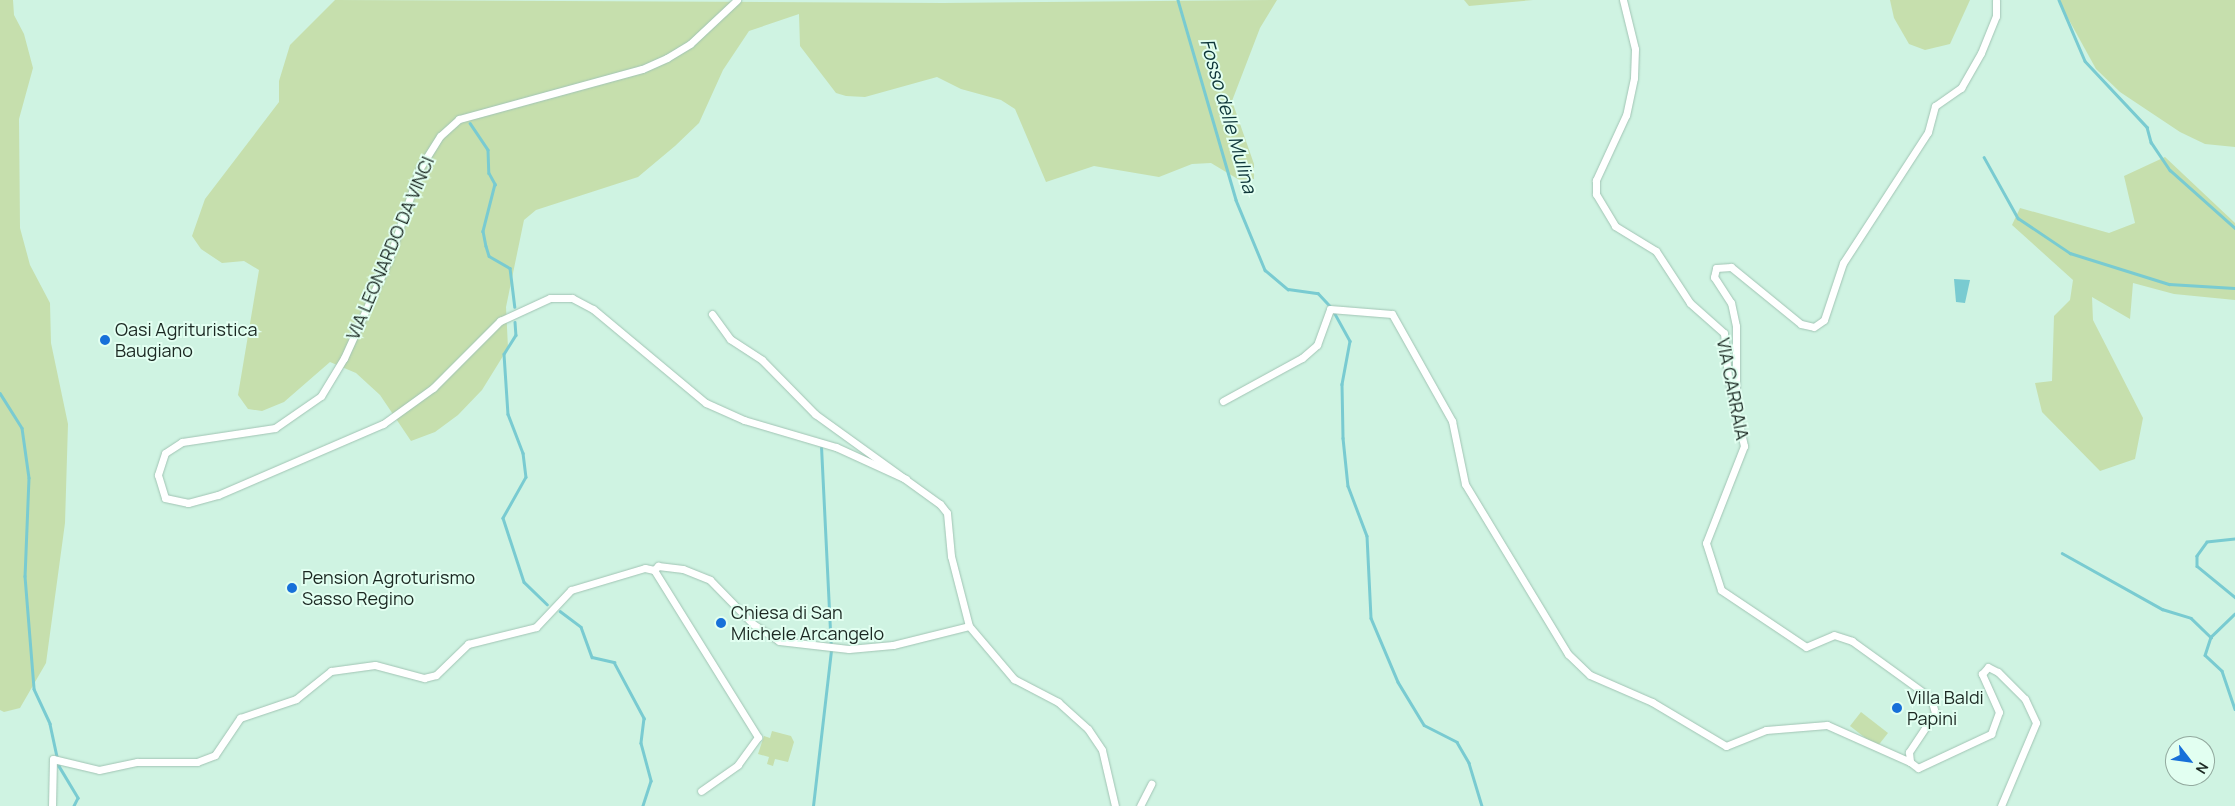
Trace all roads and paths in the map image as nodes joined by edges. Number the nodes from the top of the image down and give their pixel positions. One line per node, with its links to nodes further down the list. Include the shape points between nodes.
1 (737, 0): 7 (street, VIA LEONARDO DA VINCI, via 690,44 658,62 459,119 440,136 420,168 389,258 344,358 321,396 301,414 275,428 182,442 165,453 158,475 165,498 188,503 218,495 382,424 433,388 500,321 550,298 572,298 593,309 706,403 744,420 836,447)
2 (1622, 0): 6 (street, VIA CARRAIA, via 1635,49 1634,78 1626,115 1596,180 1596,194 1615,226 1656,251 1690,303 1724,333 1728,376)
3 (1996, 0): 6 (street, via 1996,16 1982,53 1961,88 1934,106 1928,132 1843,263 1824,320 1814,328 1801,324 1731,267 1716,268 1714,277 1731,303 1736,326)
4 (712, 314): 7 (street, via 730,339 762,360 808,403 815,414)
5 (1223, 401): 10 (street, via 1280,373 1312,350 1330,309 1392,314 1452,422 1465,484 1568,654 1590,675 1652,702 1726,746 1766,730 1826,725)
6 (1736, 402): 10 (street, VIA CARRAIA, via 1744,446 1742,460 1706,543 1721,590 1806,648 1834,635 1852,641 1931,698 1936,709 1909,752)
7 (906, 479): 9 (street, via 931,495 947,513 950,556)
8 (654, 570): 9 (street, via 658,566 683,569 710,580 753,624 779,641 849,648 893,645); 12 (street, via 758,737 738,765); 13 (street, via 644,568 571,590 536,627 468,644 436,675 424,678 375,665 331,671 296,699 240,718 215,755 197,762 137,762 99,770 57,759)
9 (970, 626): 14 (street, via 1014,679 1058,702 1088,729 1102,750)
10 (1910, 762): 16 (street, via 1918,768 1929,766 1991,734 1999,712 1982,674 1992,667 2025,699 2036,723)
11 (1151, 784): 15 (street)
12 (701, 790)
13 (52, 806)
14 (1116, 806)
15 (1140, 806)
16 (2001, 806)

